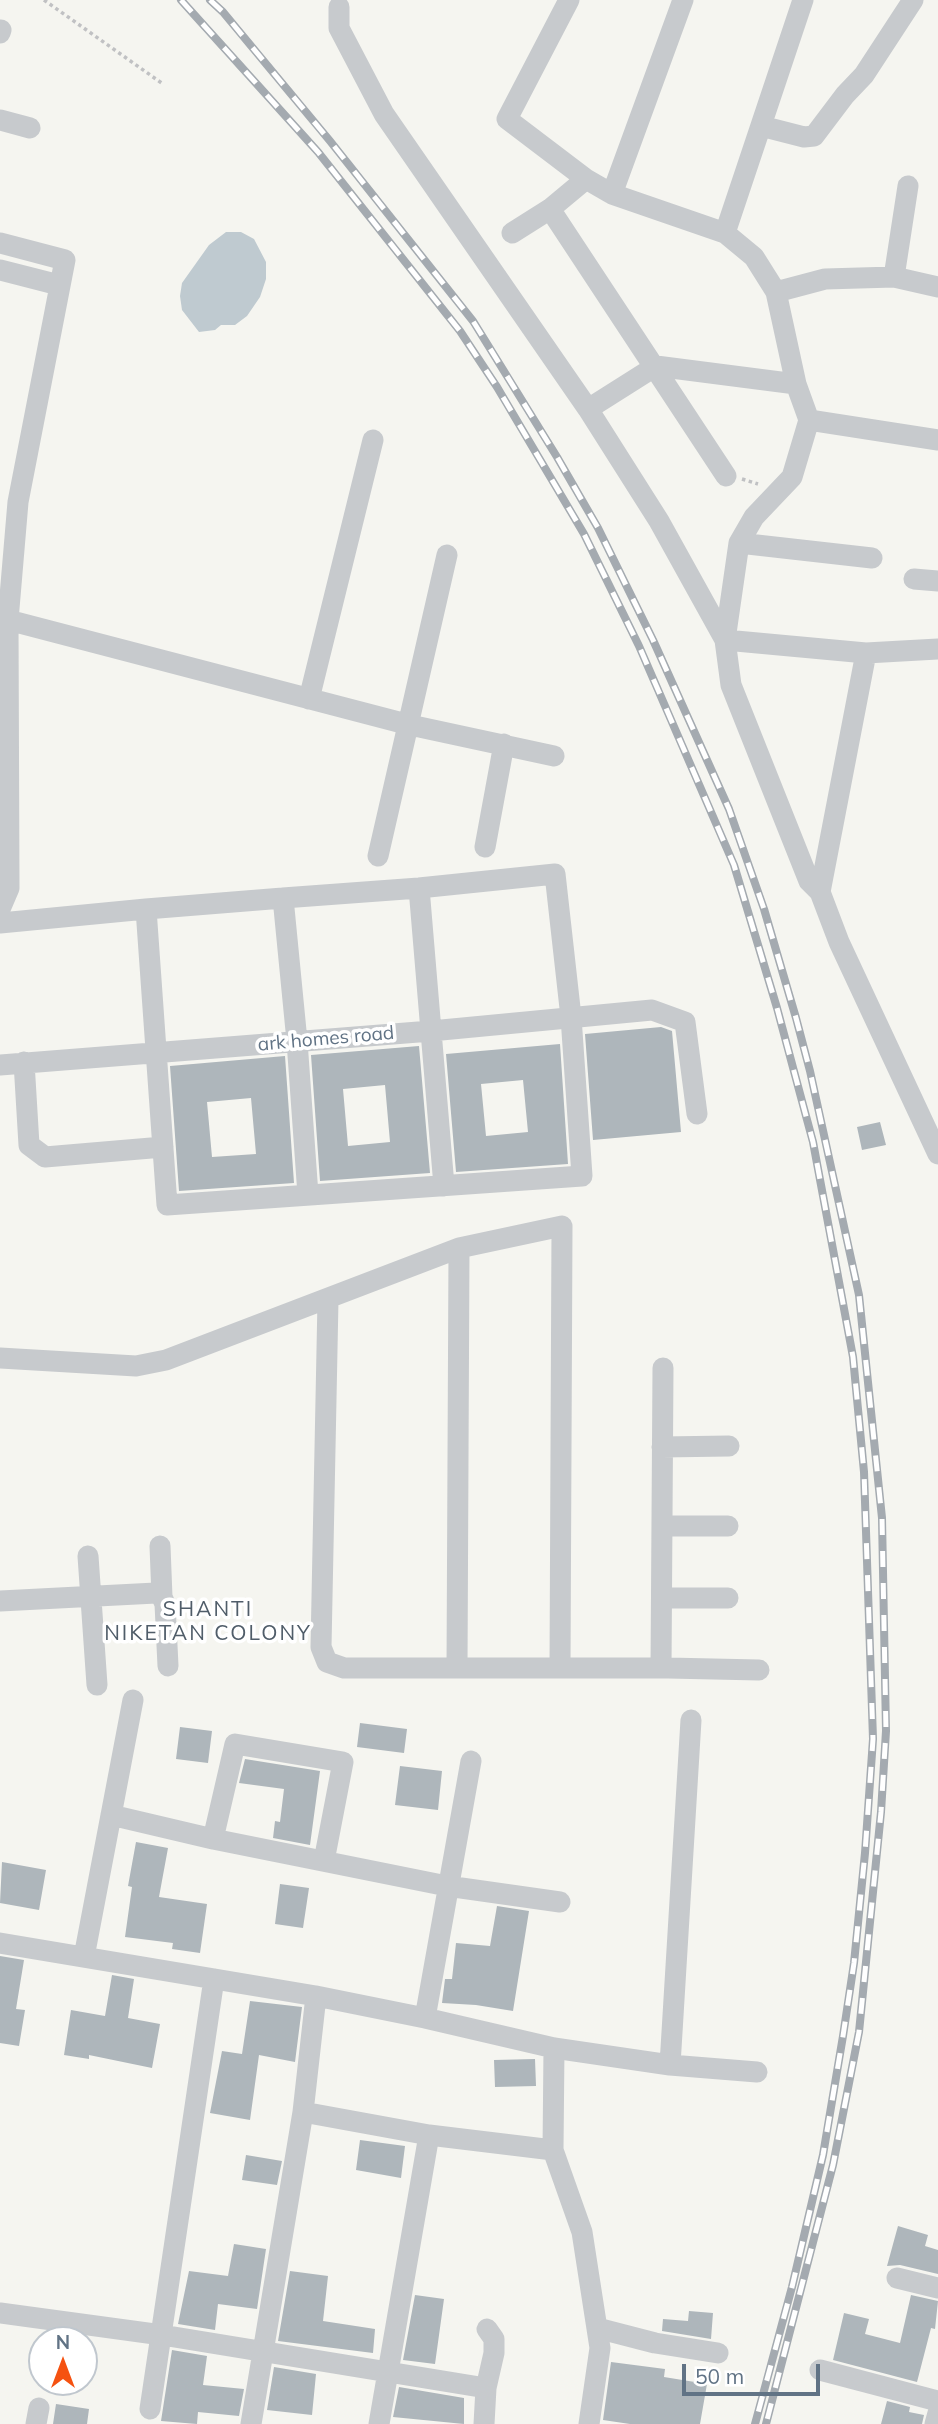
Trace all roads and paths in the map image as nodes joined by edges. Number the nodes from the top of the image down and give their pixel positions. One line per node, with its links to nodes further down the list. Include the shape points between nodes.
1 (44, 0): 7 (path)
2 (569, 0): 11 (street, via 507,119)
3 (683, 0): 13 (street)
4 (803, 0): 9 (street)
5 (913, 0): 9 (street, via 864,75 814,136)
6 (339, 6): 25 (street, via 339,28 384,114)
7 (163, 84)
8 (0, 120): 10 (street)
9 (761, 127): 16 (street)
10 (30, 128)
11 (586, 179): 13 (street); 14 (street)
12 (908, 186): 19 (street)
13 (612, 194): 16 (street)
14 (550, 209): 15 (street); 23 (street)
15 (512, 233)
16 (725, 233): 22 (street, via 754,257)
17 (0, 243): 20 (street, via 65,260)
18 (0, 270): 20 (street)
19 (894, 277): 21 (street); 22 (street, via 825,279)
20 (60, 285): 36 (street, via 18,502)
21 (938, 287)
22 (776, 292): 24 (street)
23 (656, 366): 24 (street); 25 (street); 29 (street)
24 (796, 384): 26 (street)
25 (588, 409): 37 (street, via 659,521)
26 (809, 420): 28 (street); 30 (street)
27 (373, 440): 40 (street)
28 (938, 440)
29 (726, 476): 30 (path, via 768,488)
30 (786, 484): 31 (street, via 754,517)
31 (738, 543): 33 (street); 37 (street)
32 (447, 555): 41 (street)
33 (872, 558)
34 (914, 579): 35 (street)
35 (938, 581)
36 (4, 619): 40 (street); 49 (street, via 9,888)
37 (725, 640): 39 (street); 47 (street, via 731,685 809,881)
38 (938, 649): 39 (street)
39 (866, 653): 47 (street)
40 (309, 699): 41 (street)
41 (410, 724): 42 (street); 45 (street)
42 (504, 744): 43 (street); 44 (street)
43 (554, 756)
44 (485, 847)
45 (378, 856)
46 (419, 888): 48 (street); 52 (street, via 555,874); 53 (street)
47 (820, 892): 60 (street)
48 (283, 898): 50 (street); 54 (street)
49 (0, 909)
50 (146, 909): 51 (street); 55 (street)
51 (0, 923)
52 (571, 1017): 53 (street, ark homes road); 58 (street, ark homes road, via 652,1010 685,1022); 61 (street, via 582,1176)
53 (431, 1031): 54 (street, ark homes road); 61 (street)
54 (297, 1041): 55 (street, ark homes road); 62 (street)
55 (156, 1053): 56 (street, ark homes road); 59 (street)
56 (24, 1062): 57 (street, ark homes road); 59 (street, via 29,1145 45,1157)
57 (0, 1065)
58 (697, 1114)
59 (163, 1147): 62 (street, via 167,1205)
60 (938, 1154)
61 (443, 1185): 62 (street)
62 (308, 1195)
63 (459, 1248): 64 (street); 79 (street); 80 (street, via 562,1226)
64 (328, 1300): 65 (street, via 195,1351 136,1366); 79 (street, via 321,1647 327,1662 344,1668)
65 (0, 1358)
66 (663, 1368): 68 (street)
67 (729, 1446): 68 (street)
68 (662, 1447): 69 (street)
69 (662, 1526): 70 (street); 75 (street)
70 (728, 1526)
71 (160, 1546): 74 (street)
72 (88, 1556): 73 (street)
73 (92, 1596): 74 (street, via 156,1593); 77 (street); 83 (street)
74 (162, 1597): 78 (street)
75 (662, 1598): 76 (street); 81 (street)
76 (728, 1598)
77 (0, 1601)
78 (168, 1665)
79 (457, 1668): 80 (street)
80 (560, 1668): 81 (street)
81 (661, 1668): 82 (street)
82 (760, 1670)
83 (97, 1685)
84 (133, 1700): 87 (street)
85 (691, 1720): 98 (street)
86 (471, 1760): 90 (street)
87 (111, 1815): 88 (street); 93 (street)
88 (214, 1839): 89 (street); 89 (street, via 235,1744 343,1762)
89 (324, 1861): 90 (street)
90 (447, 1886): 91 (street); 96 (street)
91 (560, 1902)
92 (0, 1943): 93 (street)
93 (84, 1957): 94 (street)
94 (214, 1979): 95 (street); 108 (street)
95 (316, 1996): 96 (street); 100 (street)
96 (425, 2018): 97 (street)
97 (554, 2048): 98 (street); 102 (street)
98 (670, 2065): 99 (street)
99 (757, 2072)
100 (303, 2112): 101 (street); 109 (street)
101 (429, 2135): 102 (street); 112 (street)
102 (553, 2150): 106 (street, via 582,2232)
103 (897, 2278): 104 (street)
104 (938, 2288)
105 (0, 2314): 108 (street)
106 (597, 2328): 110 (street); 120 (street, via 600,2348)
107 (487, 2329): 113 (street, via 494,2339 494,2353)
108 (162, 2335): 109 (street); 115 (street)
109 (263, 2352): 112 (street); 117 (street)
110 (719, 2353)
111 (820, 2370): 114 (street)
112 (389, 2372): 113 (street); 118 (street)
113 (486, 2388): 119 (street)
114 (938, 2401)
115 (150, 2409)
116 (938, 2413): 121 (street)
117 (251, 2424)
118 (379, 2424)
119 (484, 2424)
120 (589, 2424)
121 (935, 2424)

